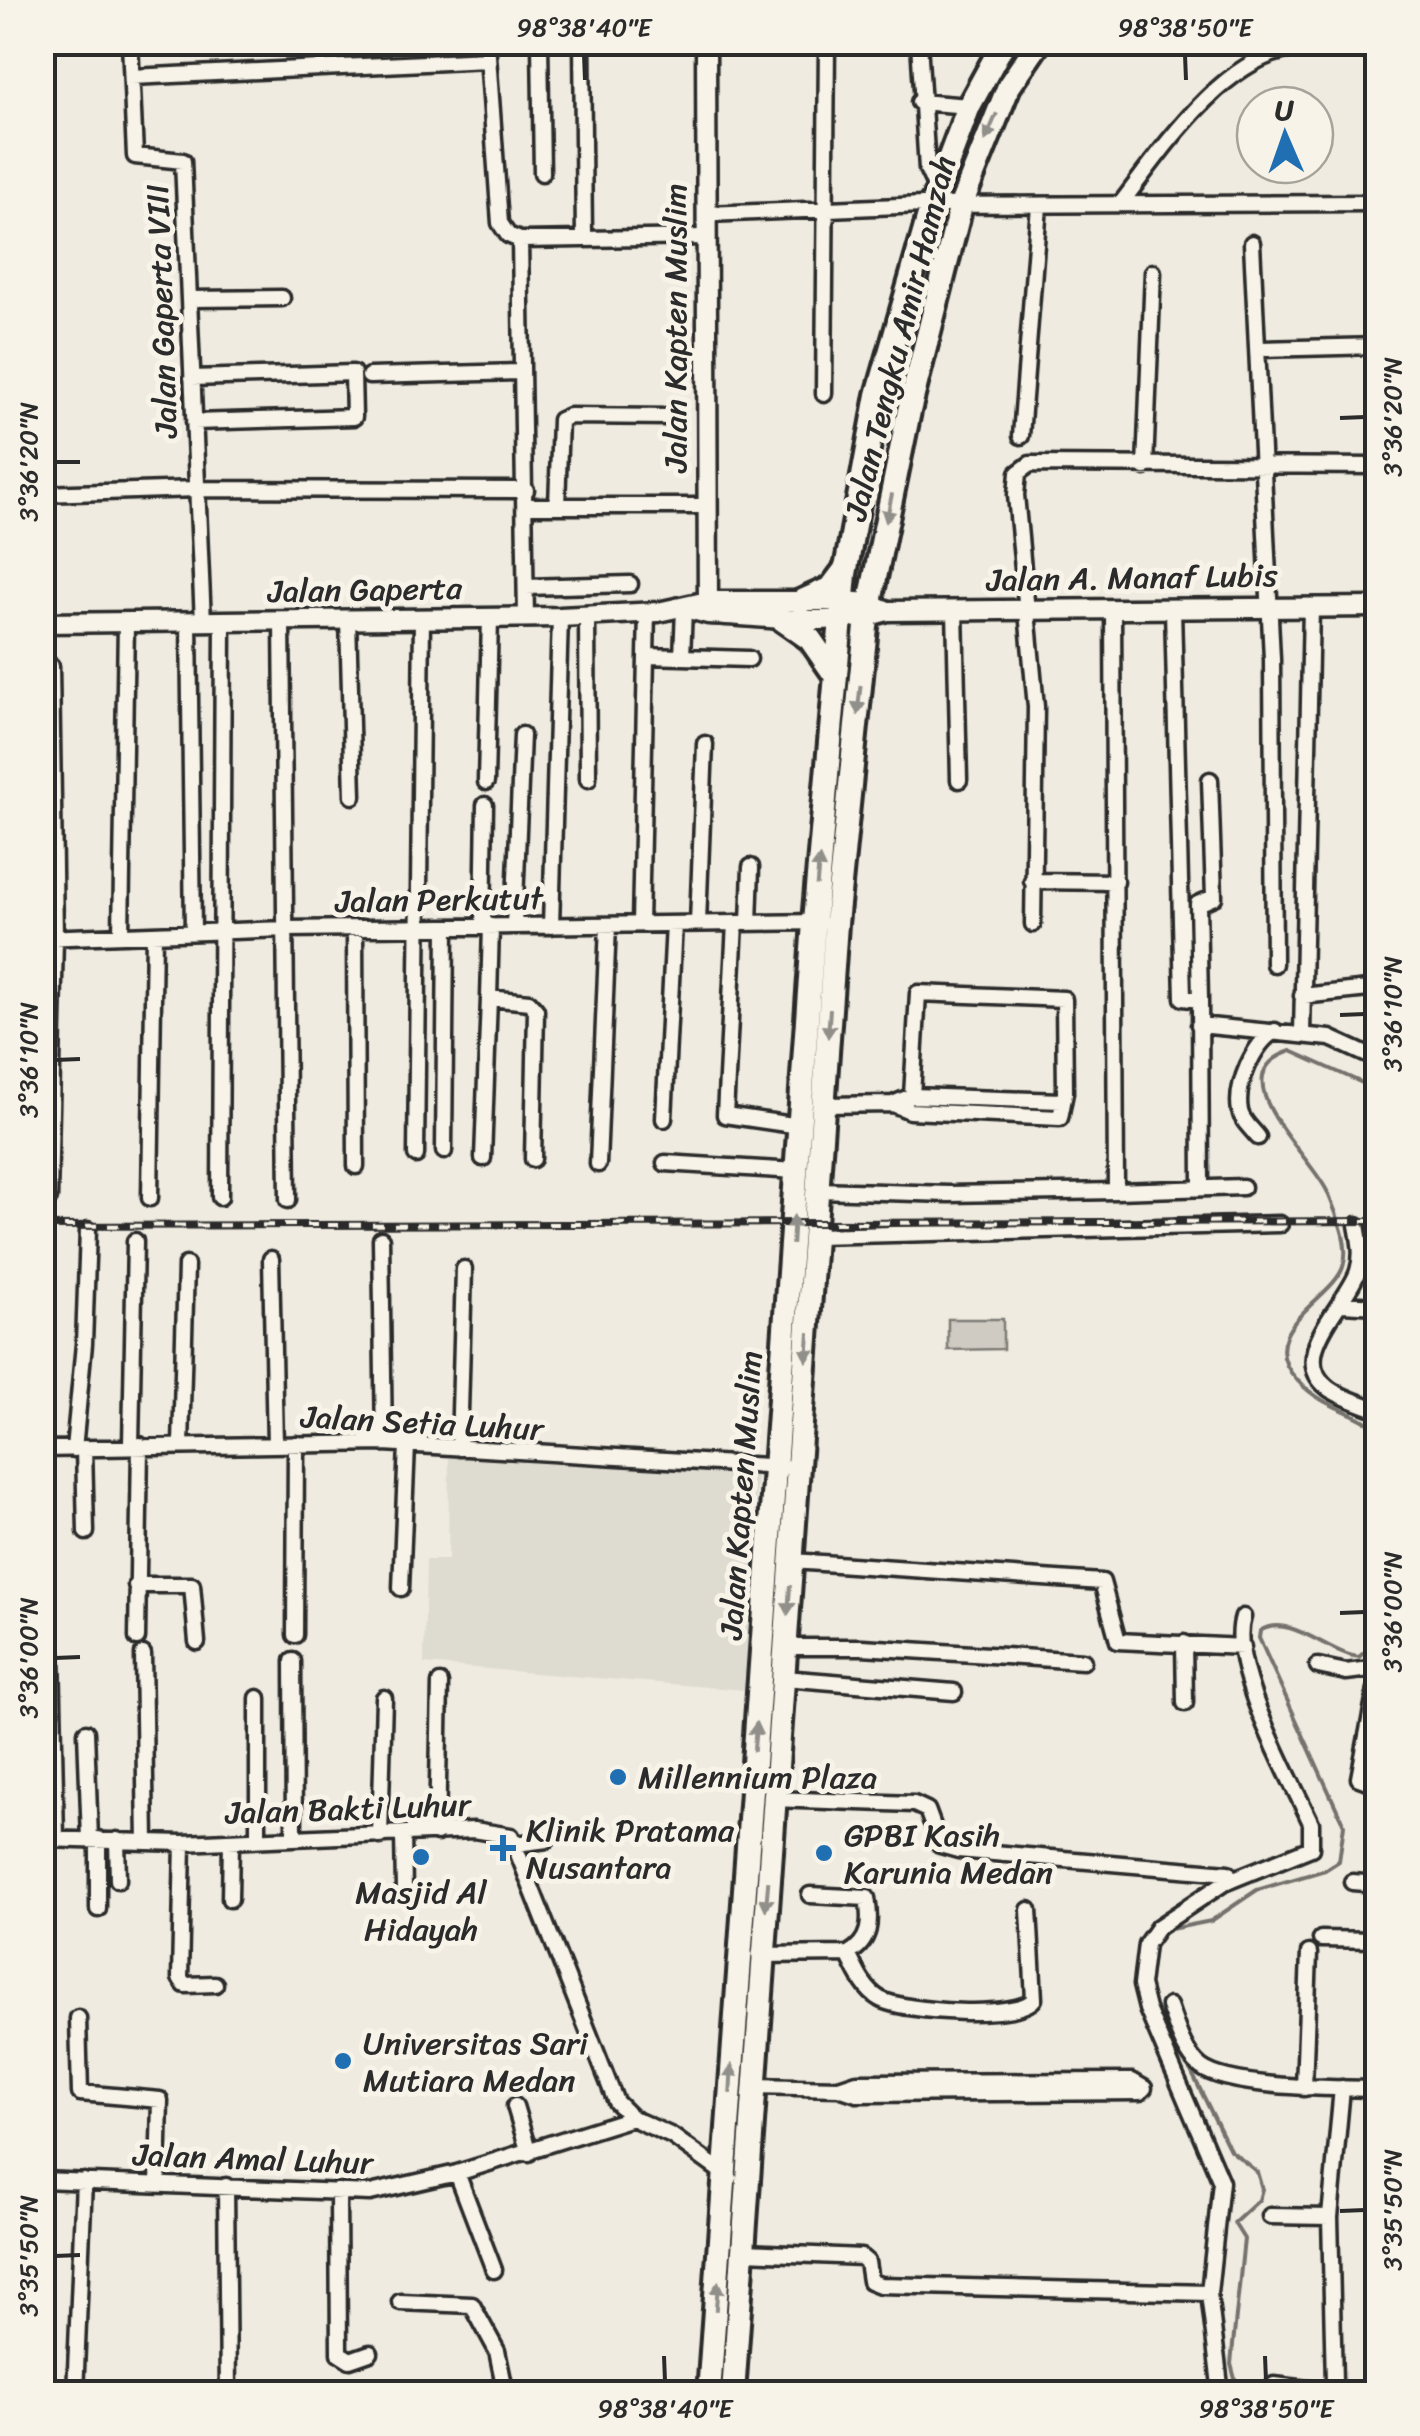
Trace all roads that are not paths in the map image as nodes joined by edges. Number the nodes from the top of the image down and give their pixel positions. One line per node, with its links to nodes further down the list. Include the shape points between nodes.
1 (130, 42): 12 (street, Jalan Gaperta VIII)
2 (487, 42): 11 (street)
3 (540, 42): 15 (street)
4 (582, 42): 23 (street)
5 (706, 42): 22 (street, Jalan Kapten Muslim)
6 (827, 42): 21 (street)
7 (919, 42): 13 (street)
8 (1004, 42): 14 (main road, Jalan Tengku Amir Hamzah)
9 (1039, 42): 19 (main road, Jalan Tengku Amir Hamzah, one-way to 19, via 1009,86)
10 (1378, 50): 17 (street, via 1292,49 1254,62 1176,131)
11 (487, 60): 12 (street); 25 (street, via 500,222)
12 (132, 77): 28 (street, Jalan Gaperta VIII, via 140,159 183,161)
13 (920, 102): 14 (street); 16 (street)
14 (968, 106): 16 (main road, Jalan Tengku Amir Hamzah)
15 (542, 173)
16 (934, 198): 19 (street); 21 (street); 47 (main road, Jalan Tengku Amir Hamzah, via 878,396)
17 (1122, 202): 18 (street); 20 (street)
18 (1378, 203)
19 (961, 205): 20 (street); 58 (main road, Jalan Tengku Amir Hamzah, one-way to 58, via 909,411)
20 (1039, 206): 38 (street)
21 (829, 208): 22 (street); 35 (street)
22 (707, 214): 24 (street, Jalan Kapten Muslim)
23 (584, 236): 24 (street); 25 (street)
24 (707, 237): 46 (street, Jalan Kapten Muslim)
25 (520, 240): 32 (street)
26 (1252, 242): 31 (street)
27 (1153, 272): 40 (street)
28 (189, 298): 29 (street); 34 (street, Jalan Gaperta VIII)
29 (282, 298)
30 (1378, 346): 31 (street)
31 (1260, 348): 41 (street)
32 (520, 372): 33 (street); 44 (street)
33 (369, 376)
34 (192, 378): 37 (street, Jalan Gaperta VIII); 37 (street, via 353,372 354,416)
35 (824, 394)
36 (670, 416): 45 (street, via 560,420)
37 (194, 422): 42 (street, Jalan Gaperta VIII)
38 (1021, 436)
39 (1378, 466): 41 (street)
40 (1145, 467): 41 (street); 57 (street, via 1030,464 1018,473)
41 (1261, 467): 51 (street)
42 (197, 488): 43 (street); 44 (street); 71 (street, Jalan Gaperta VIII)
43 (42, 494)
44 (527, 498): 45 (street); 49 (street)
45 (557, 506): 46 (street)
46 (708, 506): 54 (street, Jalan Kapten Muslim)
47 (846, 568): 50 (main road, via 831,588); 56 (main road, Jalan Tengku Amir Hamzah)
48 (630, 584): 49 (street)
49 (526, 587): 66 (street)
50 (800, 602): 54 (street, Jalan Gaperta); 56 (street, Jalan Gaperta)
51 (1269, 606): 52 (street, Jalan A. Manaf Lubis); 61 (street, Jalan A. Manaf Lubis); 109 (street)
52 (1310, 607): 53 (street, Jalan A. Manaf Lubis); 111 (street)
53 (1378, 607)
54 (708, 608): 55 (street, Jalan Gaperta); 64 (street, Jalan Gaperta)
55 (686, 609): 62 (street, Jalan Gaperta); 75 (street)
56 (842, 609): 58 (street, Jalan Gaperta); 64 (street, Jalan Gaperta); 78 (main road, Jalan Kapten Muslim)
57 (1027, 609): 59 (street, Jalan A. Manaf Lubis); 60 (street, Jalan A. Manaf Lubis); 88 (street, via 1037,764)
58 (874, 610): 59 (street, Jalan A. Manaf Lubis); 91 (main road, Jalan Kapten Muslim, one-way to 91)
59 (955, 610): 82 (street)
60 (1114, 610): 61 (street, Jalan A. Manaf Lubis); 89 (street)
61 (1173, 610): 113 (street, via 1183,998)
62 (647, 612): 63 (street, Jalan Gaperta); 74 (street)
63 (587, 616): 67 (street, Jalan Gaperta); 81 (street)
64 (776, 616): 78 (main road, via 810,639)
65 (490, 618): 66 (street, Jalan Gaperta); 68 (street, Jalan Gaperta); 84 (street)
66 (526, 618): 67 (street, Jalan Gaperta)
67 (560, 618): 99 (street)
68 (422, 619): 69 (street, Jalan Gaperta); 102 (street)
69 (348, 620): 70 (street, Jalan Gaperta); 85 (street)
70 (282, 621): 71 (street, Jalan Gaperta); 103 (street)
71 (205, 622): 72 (street, Jalan Gaperta); 104 (street); 105 (street)
72 (126, 623): 73 (street, Jalan Gaperta); 106 (street)
73 (42, 624)
74 (646, 656): 75 (street); 92 (street)
75 (682, 657): 76 (street)
76 (749, 659)
77 (51, 666): 108 (street)
78 (835, 675): 91 (main road, Jalan Kapten Muslim, one-way to 78)
79 (522, 734): 98 (street)
80 (705, 744): 94 (street)
81 (588, 779)
82 (960, 780)
83 (1210, 780): 113 (street, via 1214,896 1198,904)
84 (486, 782)
85 (352, 796)
86 (486, 805): 97 (street)
87 (752, 867): 90 (street)
88 (1032, 880): 89 (street); 95 (street)
89 (1116, 882): 138 (street)
90 (742, 923): 91 (street, Jalan Perkutut); 94 (street, Jalan Perkutut); 128 (street, via 726,1116)
91 (825, 923): 123 (main road, Jalan Kapten Muslim, one-way to 123); 128 (main road, Jalan Kapten Muslim)
92 (640, 924): 93 (street, Jalan Perkutut); 96 (street, Jalan Perkutut)
93 (674, 924): 94 (street, Jalan Perkutut); 127 (street)
94 (698, 924)
95 (1032, 924)
96 (608, 925): 99 (street, Jalan Perkutut); 135 (street)
97 (487, 926): 98 (street, Jalan Perkutut); 100 (street, Jalan Perkutut); 112 (street)
98 (514, 926): 99 (street, Jalan Perkutut)
99 (551, 926)
100 (446, 927): 102 (street, Jalan Perkutut); 130 (street)
101 (355, 928): 102 (street, Jalan Perkutut); 103 (street, Jalan Perkutut); 136 (street)
102 (417, 928): 131 (street)
103 (288, 929): 105 (street, Jalan Perkutut); 145 (street)
104 (193, 932): 105 (street, Jalan Perkutut); 107 (street, Jalan Perkutut)
105 (224, 933): 142 (street)
106 (121, 934): 107 (street, Jalan Perkutut); 108 (street, Jalan Perkutut)
107 (154, 934): 144 (street)
108 (49, 937): 143 (street)
109 (1274, 964)
110 (1378, 988): 111 (street)
111 (1302, 996): 116 (street)
112 (488, 998): 132 (street); 133 (street, via 535,1006)
113 (1200, 1000): 114 (street)
114 (1199, 1025): 115 (street); 140 (street)
115 (1275, 1031): 116 (street); 129 (street, via 1255,1050 1239,1100 1242,1118)
116 (1302, 1035): 117 (street, via 1357,1047)
117 (1378, 1060)
118 (912, 1096): 121 (street, via 920,992 1064,999); 122 (street); 124 (street)
119 (1000, 1099): 120 (street); 124 (street); 125 (street)
120 (1030, 1100): 121 (street); 126 (street)
121 (1061, 1101): 126 (street, via 1060,1118)
122 (893, 1104): 123 (street); 124 (street, via 910,1111)
123 (824, 1105): 141 (main road, Jalan Kapten Muslim)
124 (955, 1105): 125 (street)
125 (999, 1115): 126 (street)
126 (1029, 1116)
127 (664, 1119)
128 (800, 1126): 137 (main road, Jalan Kapten Muslim)
129 (1258, 1137)
130 (444, 1151)
131 (416, 1155)
132 (483, 1158)
133 (532, 1159)
134 (665, 1163): 137 (street)
135 (598, 1164)
136 (356, 1166)
137 (796, 1171): 169 (main road, Jalan Kapten Muslim, one-way to 137)
138 (1116, 1186): 140 (street); 141 (street)
139 (1244, 1187): 140 (street)
140 (1201, 1188)
141 (818, 1190): 149 (main road, Jalan Kapten Muslim)
142 (220, 1197)
143 (49, 1198)
144 (150, 1198)
145 (288, 1200)
146 (1280, 1224): 149 (street)
147 (1358, 1225): 156 (street, via 1358,1270)
148 (88, 1230): 166 (street)
149 (816, 1236): 169 (main road, Jalan Kapten Muslim, one-way to 169)
150 (381, 1238): 160 (street)
151 (135, 1241): 165 (street)
152 (271, 1259): 161 (street)
153 (186, 1265): 163 (street)
154 (464, 1268): 167 (street)
155 (45, 1292): 158 (street)
156 (1342, 1304): 157 (street); 159 (street, via 1316,1345 1320,1378)
157 (1378, 1306)
158 (42, 1334)
159 (1378, 1410)
160 (384, 1443): 162 (street, Jalan Setia Luhur); 164 (street, Jalan Setia Luhur)
161 (275, 1444): 162 (street, Jalan Setia Luhur); 163 (street, Jalan Setia Luhur)
162 (296, 1444): 175 (street)
163 (181, 1445): 165 (street, Jalan Setia Luhur)
164 (407, 1445): 167 (street, Jalan Setia Luhur); 173 (street)
165 (135, 1446): 166 (street, Jalan Setia Luhur); 172 (street)
166 (79, 1448): 168 (street, Jalan Setia Luhur); 170 (street)
167 (459, 1448): 169 (street, Jalan Setia Luhur)
168 (42, 1449)
169 (788, 1468): 171 (main road, Jalan Kapten Muslim); 196 (main road, Jalan Kapten Muslim, one-way to 169)
170 (86, 1532)
171 (792, 1561): 178 (street, via 1102,1582 1118,1641); 179 (main road, Jalan Kapten Muslim, one-way to 179)
172 (136, 1585): 176 (street); 177 (street, via 192,1585)
173 (401, 1588)
174 (1243, 1617): 180 (street)
175 (295, 1635)
176 (137, 1638)
177 (196, 1642)
178 (1184, 1643): 180 (street); 193 (street)
179 (786, 1646): 184 (street); 187 (main road, Jalan Kapten Muslim)
180 (1243, 1647): 247 (street, via 1249,1684 1314,1842 1292,1858 1224,1883 1158,1927 1142,1966 1152,2026 1221,2182)
181 (52, 1653): 201 (street)
182 (143, 1654): 207 (street)
183 (293, 1661): 199 (street)
184 (1083, 1661)
185 (1318, 1666): 186 (street, via 1346,1672)
186 (1378, 1668)
187 (784, 1678): 190 (street); 196 (main road, Jalan Kapten Muslim)
188 (1378, 1678): 195 (street, via 1359,1778)
189 (440, 1682): 197 (street)
190 (954, 1692)
191 (258, 1698): 203 (street)
192 (384, 1698): 200 (street)
193 (1185, 1703)
194 (86, 1732): 202 (street)
195 (1378, 1785)
196 (762, 1798): 210 (street, via 914,1804 927,1810 940,1844 958,1850); 222 (main road, Jalan Kapten Muslim)
197 (436, 1833): 198 (street, Jalan Bakti Luhur); 209 (street, Jalan Bakti Luhur, via 501,1832)
198 (403, 1834): 200 (street, Jalan Bakti Luhur); 214 (street)
199 (294, 1835): 200 (street, Jalan Bakti Luhur); 203 (street, Jalan Bakti Luhur)
200 (380, 1836)
201 (49, 1839): 202 (street, Jalan Bakti Luhur)
202 (94, 1839): 204 (street, Jalan Bakti Luhur); 217 (street)
203 (258, 1839): 206 (street, Jalan Bakti Luhur)
204 (117, 1840): 207 (street, Jalan Bakti Luhur); 211 (street)
205 (547, 1840): 209 (street)
206 (231, 1841): 208 (street, Jalan Bakti Luhur); 216 (street)
207 (146, 1842): 208 (street, Jalan Bakti Luhur)
208 (183, 1843): 224 (street, via 180,1978 185,1985)
209 (516, 1844): 234 (street, via 616,2102)
210 (1228, 1873)
211 (118, 1880)
212 (1352, 1882): 213 (street)
213 (1378, 1884)
214 (404, 1890)
215 (810, 1896): 223 (street, via 868,1898 869,1934)
216 (230, 1899)
217 (98, 1909)
218 (1029, 1910): 223 (street, via 1034,1999 1021,2010 887,2003 867,1988)
219 (1321, 1939): 220 (street)
220 (1378, 1940)
221 (1309, 1953): 230 (street)
222 (751, 1954): 223 (street); 228 (main road, Jalan Kapten Muslim); 239 (main road, Jalan Kapten Muslim, one-way to 222)
223 (848, 1954)
224 (216, 1984)
225 (1169, 2006): 230 (street, via 1202,2068)
226 (78, 2018): 240 (street, via 80,2093 160,2100)
227 (42, 2064): 237 (street)
228 (754, 2086): 229 (street, via 858,2094 944,2086); 239 (main road, Jalan Kapten Muslim)
229 (1042, 2088): 229 (street, via 1132,2081 1144,2088 1140,2092)
230 (1304, 2088): 231 (street)
231 (1342, 2088): 232 (street); 244 (street)
232 (1378, 2089)
233 (515, 2106): 235 (street)
234 (632, 2118): 235 (street, Jalan Amal Luhur); 239 (street, via 672,2136)
235 (530, 2153): 236 (street, Jalan Amal Luhur)
236 (457, 2174): 242 (street, Jalan Amal Luhur, via 381,2191); 246 (street)
237 (43, 2180): 238 (street, Jalan Amal Luhur)
238 (84, 2181): 240 (street, Jalan Amal Luhur); 252 (street)
239 (737, 2181): 245 (main road, Jalan Kapten Muslim); 255 (main road, Jalan Kapten Muslim, one-way to 239)
240 (158, 2184): 241 (street, Jalan Amal Luhur)
241 (226, 2186): 242 (street, Jalan Amal Luhur); 253 (street)
242 (338, 2192): 249 (street, via 339,2353 350,2360)
243 (1270, 2216): 244 (street)
244 (1330, 2217): 251 (street, via 1334,2382)
245 (744, 2252): 247 (street, via 861,2257 870,2281 880,2285); 256 (main road, Jalan Kapten Muslim)
246 (494, 2270)
247 (1209, 2293): 257 (street)
248 (400, 2302): 254 (street, via 472,2305 497,2351)
249 (370, 2353)
250 (1274, 2385): 251 (street)
251 (1340, 2392)
252 (75, 2394)
253 (228, 2394)
254 (506, 2394)
255 (709, 2394)
256 (733, 2394)
257 (1221, 2394)

